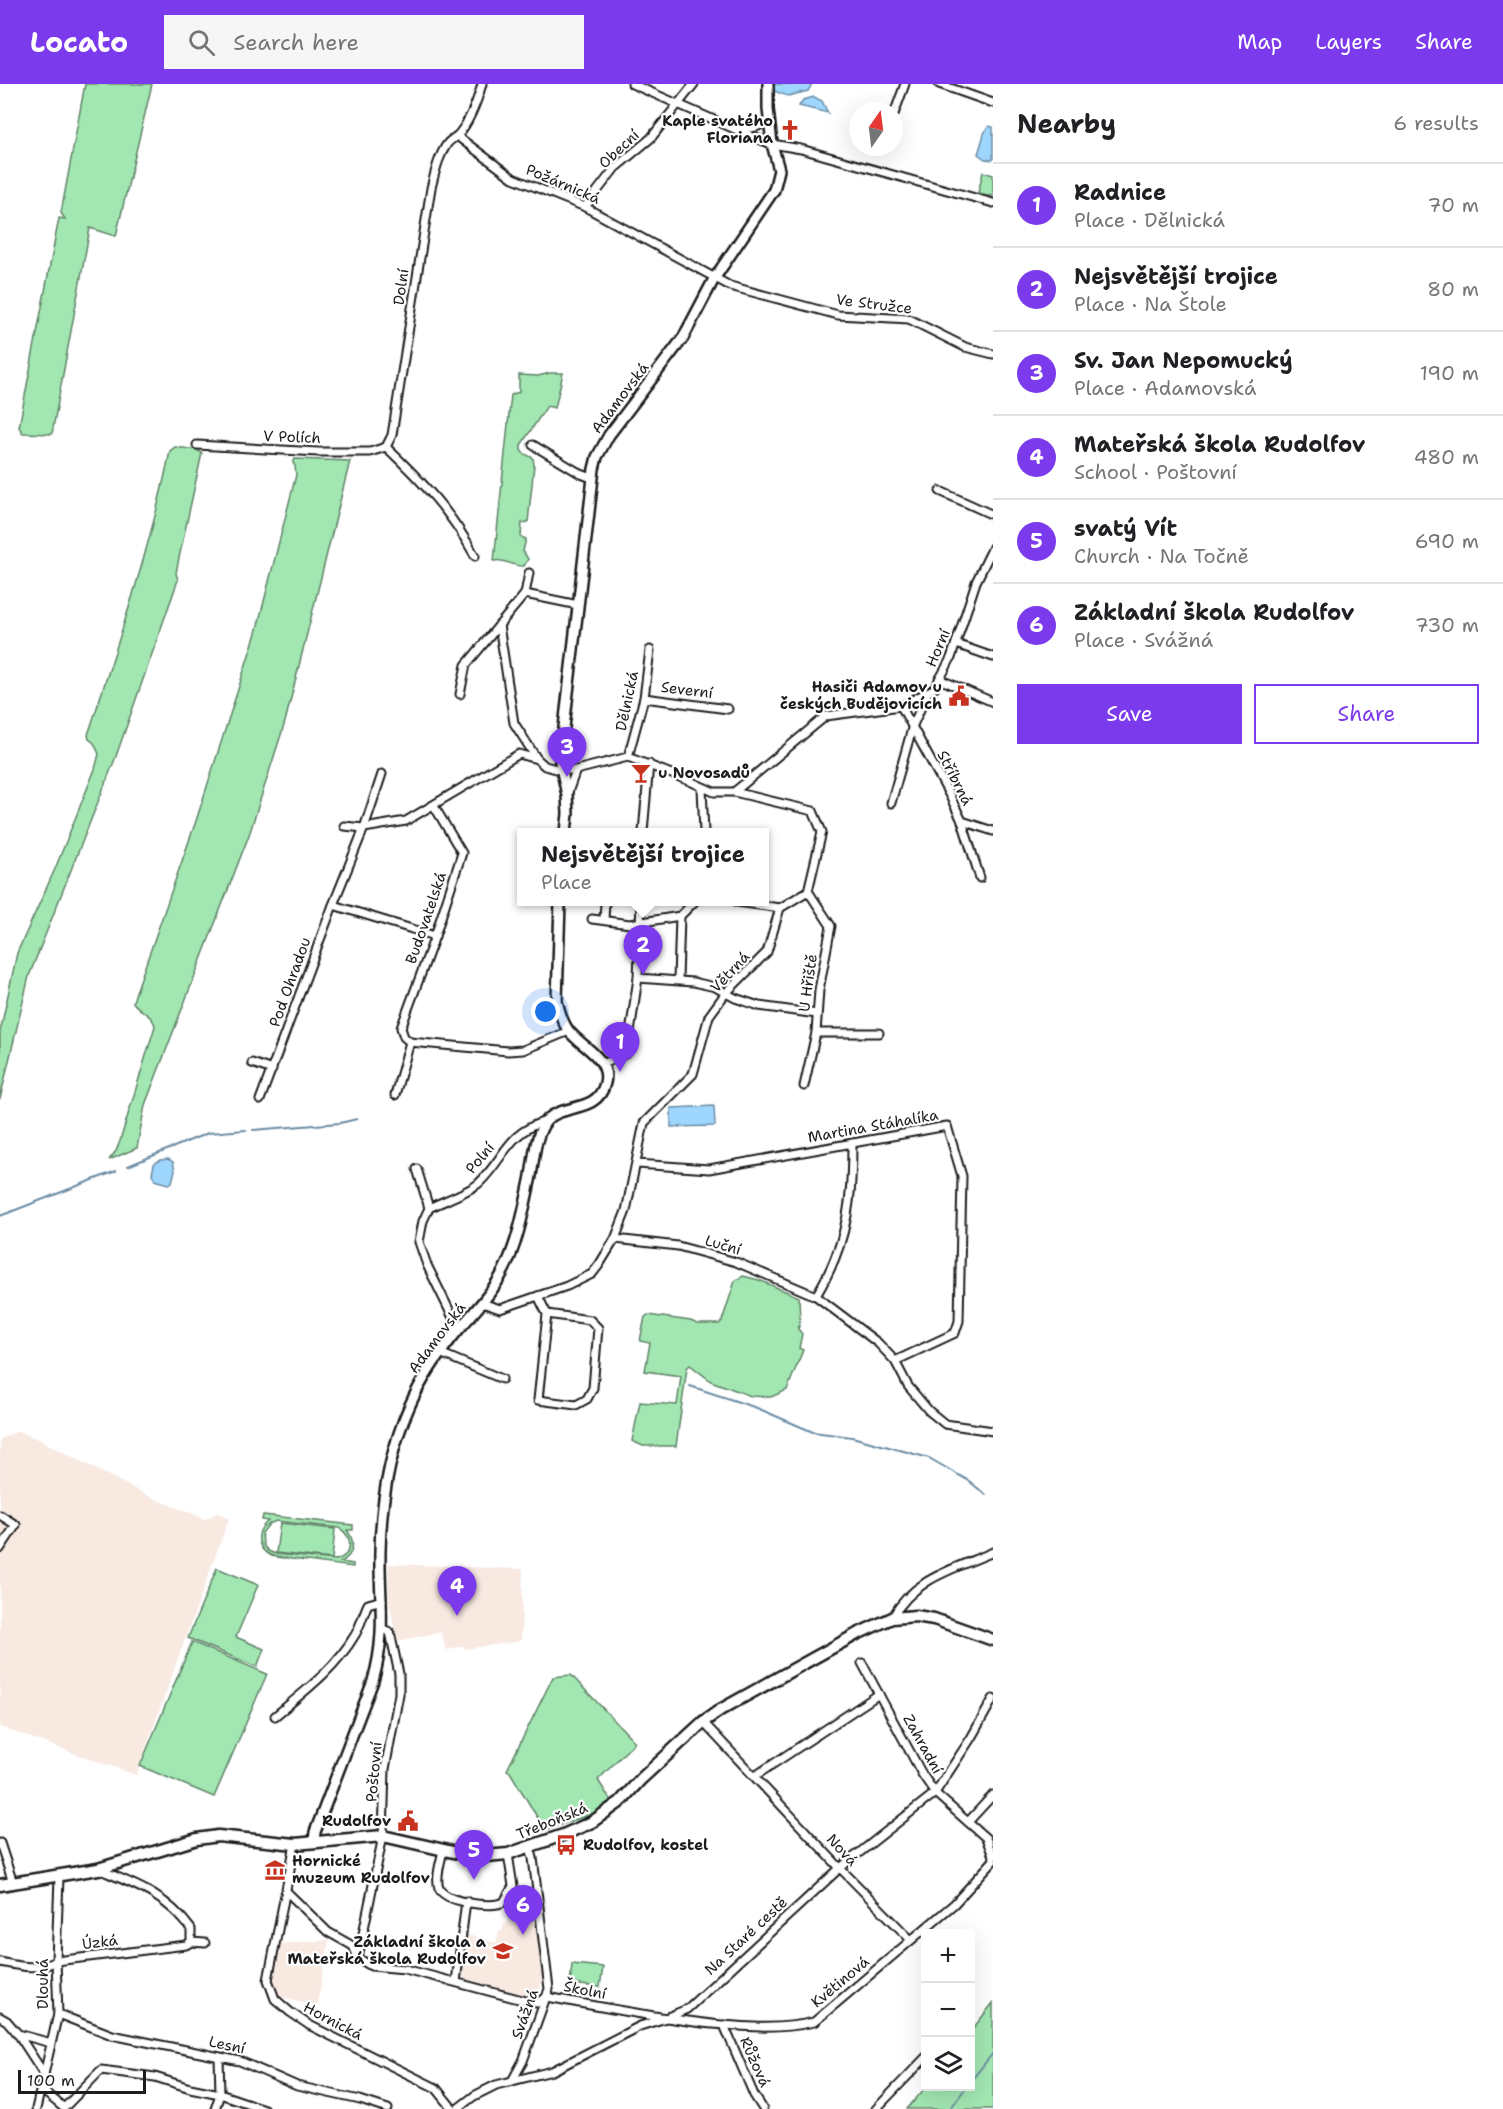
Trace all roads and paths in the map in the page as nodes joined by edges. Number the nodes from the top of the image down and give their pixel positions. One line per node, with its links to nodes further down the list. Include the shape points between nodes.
1 (482, 84): 12 (street, via 477,103)
2 (632, 84): 9 (street)
3 (694, 84): 9 (street, Obecní)
4 (768, 84): 10 (street, Adamovská)
5 (905, 84): 7 (street)
6 (939, 84): 8 (street)
7 (898, 102)
8 (993, 103)
9 (679, 105): 11 (street); 15 (street, Obecní, via 651,138 615,168)
10 (770, 121): 11 (street); 13 (street, Adamovská)
11 (738, 130): 13 (street)
12 (457, 136): 15 (street, Požárnická, via 513,178); 20 (street, Dolní, via 438,160 431,188 392,435)
13 (772, 144): 14 (street); 16 (street, Adamovská, via 779,170 774,190)
14 (993, 203)
15 (585, 207): 16 (street, Požárnická)
16 (714, 279): 17 (street, Ve Stružce, via 838,315 909,319 965,347); 21 (street, Adamovská, via 683,338 609,435 597,457)
17 (993, 354)
18 (197, 445): 20 (street, V Polích, via 318,452 370,452)
19 (533, 445): 21 (street)
20 (386, 447): 25 (street, via 432,493 463,533)
21 (592, 478): 28 (street, Adamovská)
22 (940, 491): 23 (street)
23 (993, 515)
24 (993, 547): 30 (street, Horní, via 976,582)
25 (475, 556)
26 (529, 573): 27 (street)
27 (525, 594): 28 (street); 29 (street)
28 (578, 605): 44 (street, Adamovská)
29 (499, 625): 35 (street, via 466,666); 42 (street, via 514,723)
30 (956, 644): 32 (street); 33 (street, Horní)
31 (650, 650): 36 (street, Dělnická)
32 (993, 657)
33 (939, 679): 34 (street, Horní); 37 (street)
34 (928, 692): 38 (street, Horní); 40 (street)
35 (460, 694)
36 (644, 698): 39 (street, Severní); 41 (street, Dělnická)
37 (993, 702)
38 (901, 706): 40 (street, Stříbrná); 48 (street, Horní, via 826,716)
39 (728, 709)
40 (912, 725): 50 (street); 52 (street, Stříbrná)
41 (628, 757): 43 (street); 45 (street)
42 (537, 759): 44 (street, via 545,766); 51 (street, via 514,755)
43 (649, 764): 47 (street); 56 (street)
44 (561, 770): 45 (street); 49 (street, Adamovská)
45 (576, 770): 49 (street)
46 (381, 774): 54 (street, Pod Ohradou)
47 (702, 788): 48 (street); 57 (street)
48 (734, 792): 60 (street, via 813,811 822,832)
49 (567, 795): 55 (street, Adamovská)
50 (891, 803)
51 (434, 806): 54 (street, via 406,821); 72 (street, Budovatelská, via 462,853)
52 (962, 821): 58 (street); 59 (street, Stříbrná)
53 (344, 826): 54 (street)
54 (364, 828): 61 (street, Pod Ohradou)
55 (566, 828)
56 (643, 828)
57 (704, 828)
58 (993, 831)
59 (980, 879)
60 (808, 891): 67 (street); 76 (street, U Hřiště, via 831,926)
61 (333, 904): 72 (street); 83 (street, Pod Ohradou)
62 (560, 906): 77 (street, via 557,1001)
63 (605, 906): 70 (street)
64 (641, 906): 71 (street)
65 (690, 906): 68 (street)
66 (766, 906): 67 (street)
67 (780, 908): 75 (street, Větrná, via 767,952)
68 (680, 916): 71 (street); 74 (street)
69 (592, 919): 70 (street)
70 (604, 920): 71 (street)
71 (641, 922): 73 (street)
72 (435, 936): 80 (street, Budovatelská, via 401,1028)
73 (638, 978): 74 (street); 82 (street, via 627,1053)
74 (678, 980): 75 (street, via 715,987)
75 (725, 994): 76 (street, via 759,1006); 89 (street, Větrná, via 709,1016 693,1074 644,1123)
76 (817, 1014): 78 (street, U Hřiště)
77 (569, 1031): 80 (street, via 523,1050 508,1051); 82 (street)
78 (816, 1033): 79 (street); 84 (street, U Hřiště)
79 (879, 1033)
80 (410, 1041): 85 (street, Budovatelská)
81 (252, 1063): 83 (street)
82 (603, 1064): 87 (street, via 606,1079 592,1103)
83 (272, 1070): 86 (street, Pod Ohradou)
84 (804, 1086)
85 (395, 1095)
86 (260, 1100)
87 (546, 1121): 91 (street, Polní, via 517,1134 478,1184); 95 (street, Adamovská, via 537,1141 511,1253)
88 (852, 1143): 89 (street, Martina Stáhalíka, via 709,1169); 94 (street, via 848,1213 835,1258); 99 (street, Martina Stáhalíka, via 947,1126 963,1176 959,1321 955,1333)
89 (638, 1164): 92 (street)
90 (417, 1169): 91 (street)
91 (429, 1208): 97 (street, via 419,1242)
92 (615, 1239): 93 (street, via 592,1274); 94 (street, Luční, via 678,1246 735,1262)
93 (538, 1296): 95 (street, via 500,1309); 96 (street)
94 (816, 1296): 99 (street, Luční, via 878,1343)
95 (482, 1303): 97 (street, Adamovská)
96 (547, 1314): 96 (street, via 590,1320 598,1328 593,1388 587,1399 576,1405 538,1400)
97 (459, 1330): 98 (street, Adamovská)
98 (440, 1353): 100 (street); 105 (street, Adamovská, via 410,1405 388,1470 381,1534)
99 (895, 1361): 101 (street, Luční, via 908,1386 929,1412 945,1424)
100 (502, 1379)
101 (993, 1431)
102 (0, 1515): 103 (street, via 16,1525)
103 (0, 1549)
104 (993, 1552): 106 (street, via 932,1576 899,1604)
105 (382, 1600): 107 (street, Adamovská); 112 (street, via 368,1604 356,1634 333,1666)
106 (892, 1618): 108 (main road, Třeboňská, via 934,1619); 113 (main road, Třeboňská)
107 (386, 1631): 118 (street, Poštovní, via 399,1674 399,1694 385,1769); 119 (street, Adamovská, via 373,1681)
108 (993, 1640)
109 (862, 1664): 110 (street, Zahradní)
110 (879, 1694): 114 (street); 115 (street, Zahradní)
111 (993, 1699): 115 (street, Na Staré cestě)
112 (275, 1716)
113 (703, 1722): 114 (street, Nová); 122 (main road, Třeboňská, via 607,1812)
114 (755, 1776): 126 (street, Nová)
115 (935, 1793): 117 (street, Zahradní); 126 (street, Na Staré cestě)
116 (993, 1795): 117 (street)
117 (969, 1822): 125 (street, Zahradní, via 986,1838)
118 (383, 1836): 119 (main road, Třeboňská); 123 (main road, Třeboňská); 136 (street, Poštovní)
119 (314, 1842): 121 (main road, Třeboňská)
120 (0, 1843): 129 (street)
121 (295, 1844): 127 (main road, Třeboňská, via 218,1836); 131 (street, Hornická)
122 (530, 1847): 124 (main road, Třeboňská); 140 (street, Svážná)
123 (443, 1850): 124 (main road, Třeboňská, via 476,1856); 132 (street, via 440,1890 450,1899)
124 (508, 1854): 132 (street, via 513,1886 504,1902 494,1906)
125 (993, 1858): 133 (street, Květinová, via 954,1904)
126 (840, 1868): 133 (street, Nová); 143 (street, Na Staré cestě, via 687,2009)
127 (98, 1869): 128 (main road, Třeboňská); 134 (street, via 164,1900 190,1929)
128 (59, 1877): 129 (main road, Třeboňská); 137 (street, Dlouhá)
129 (13, 1883): 130 (main road, Třeboňská)
130 (0, 1885)
131 (286, 1891): 136 (street, Školní, via 328,1932 353,1946); 157 (street, Hornická, via 268,1980 275,1999 309,2025 436,2088)
132 (466, 1901): 139 (street)
133 (911, 1940): 144 (street, Květinová, via 814,2022 773,2028)
134 (191, 1942): 135 (street, Úzká); 137 (street, Úzká)
135 (205, 1943)
136 (358, 1958): 139 (street, Školní, via 371,1966 405,1969)
137 (56, 1961): 138 (street, Úzká, via 45,1968); 141 (street, Dlouhá)
138 (0, 1962)
139 (456, 1982): 140 (street, Školní, via 537,2003)
140 (547, 1997): 143 (street, Školní); 150 (street, Svážná)
141 (58, 2014): 146 (street, Dlouhá); 147 (street, Lesní, via 112,2035)
142 (0, 2017): 145 (street)
143 (663, 2019): 144 (street, Květinová); 150 (street, Na Staré cestě, via 640,2026 552,2070)
144 (724, 2025): 158 (street, Růžová)
145 (18, 2034): 146 (street); 149 (street)
146 (51, 2043): 149 (street, Dlouhá)
147 (219, 2058): 152 (street); 156 (street, Lesní, via 250,2064 297,2086)
148 (921, 2062): 159 (street)
149 (44, 2074): 151 (street, Dlouhá)
150 (512, 2081): 157 (street, Na Staré cestě, via 496,2085)
151 (41, 2089): 152 (street, via 64,2108 101,2070 155,2077); 153 (street, Dlouhá)
152 (220, 2094): 154 (street); 155 (street)
153 (36, 2109)
154 (215, 2109)
155 (264, 2109)
156 (388, 2109)
157 (455, 2109)
158 (763, 2109)
159 (876, 2109)

